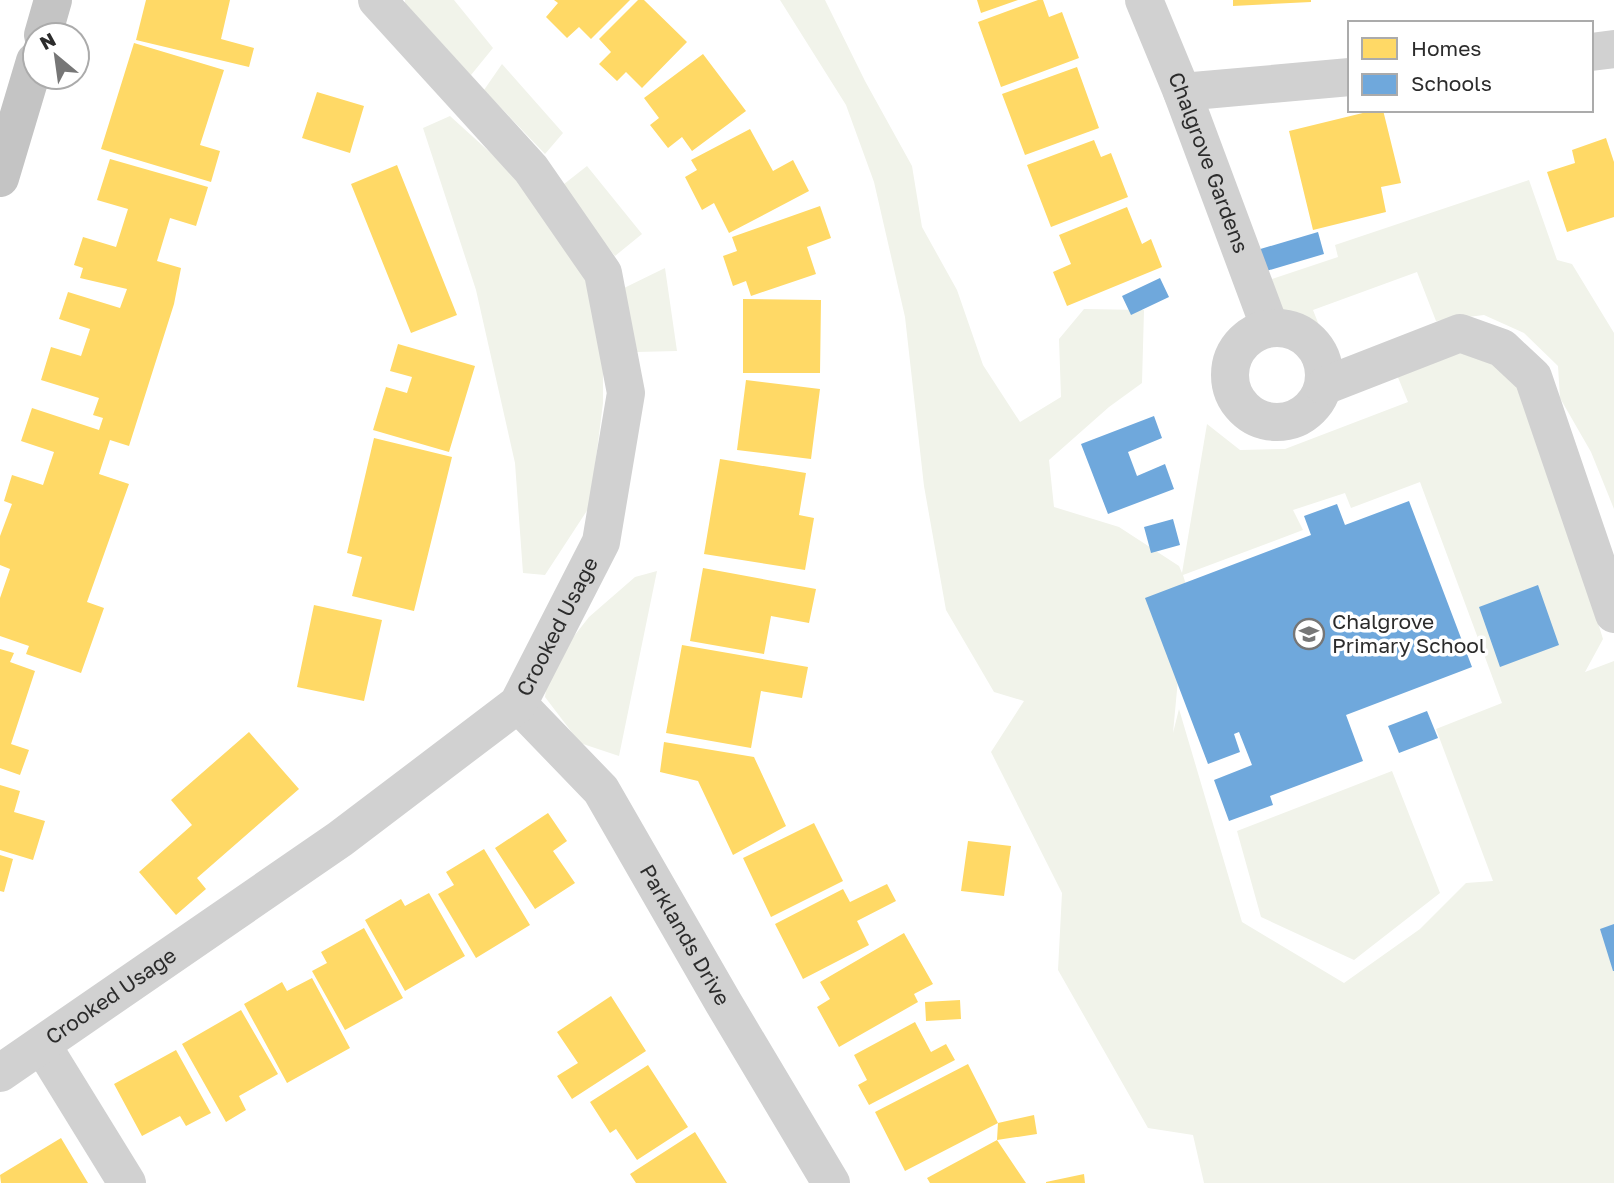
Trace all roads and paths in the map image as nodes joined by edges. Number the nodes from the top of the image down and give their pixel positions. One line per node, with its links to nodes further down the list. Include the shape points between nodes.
1 (53, 0): 4 (main road)
2 (377, 0): 14 (street, Crooked Usage, via 531,169 603,273 626,393 601,542)
3 (1144, 0): 9 (street, Chalgrove Gardens)
4 (47, 21)
5 (1614, 49): 6 (street)
6 (1593, 52)
7 (1348, 77): 9 (street)
8 (26, 91): 10 (main road)
9 (1182, 92): 11 (street, Chalgrove Gardens)
10 (0, 178)
11 (1270, 328): 12 (street, via 1295,331 1309,340 1319,353); 12 (street, via 1241,344 1232,359 1231,391 1244,410 1258,419 1292,421 1309,411)
12 (1324, 386): 13 (street, via 1460,332 1502,348 1533,377)
13 (1614, 614)
14 (518, 704): 15 (street, Crooked Usage, via 340,839); 18 (street, Parklands Drive, via 601,790)
15 (42, 1045): 16 (street, Crooked Usage); 17 (street)
16 (0, 1073)
17 (127, 1183)
18 (831, 1183)

